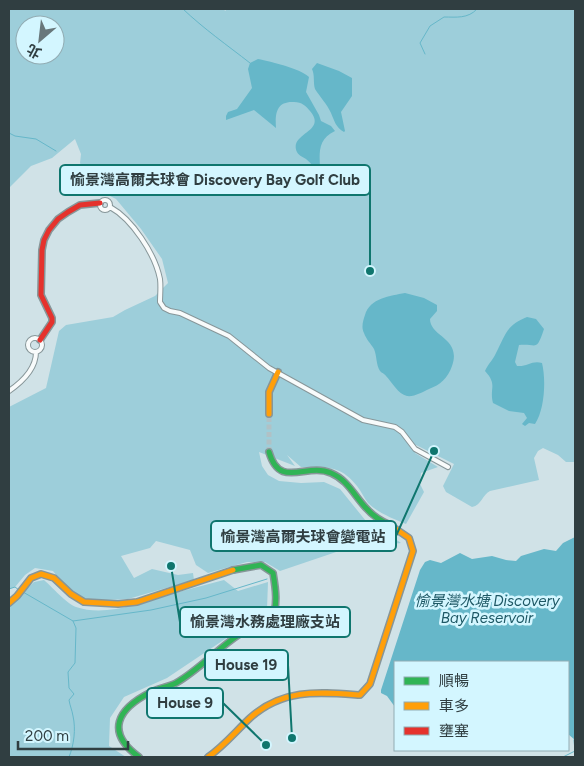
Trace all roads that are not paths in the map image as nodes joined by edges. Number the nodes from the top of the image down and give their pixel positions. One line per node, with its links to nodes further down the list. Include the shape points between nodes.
1 (100, 203): 2 (street, via 104,210); 2 (street, via 107,200); 3 (street, via 80,205 68,212 58,219 44,240 41,295 52,322)
2 (110, 207): 5 (street, via 127,219 154,260 161,286 160,302 164,308 228,336)
3 (40, 340): 4 (street, via 41,348); 4 (street, via 34,338 29,342 29,348)
4 (36, 352): 6 (street, via 31,367)
5 (278, 372): 7 (street, via 269,392); 9 (street, via 363,420 395,427 415,449)
6 (9, 391)
7 (269, 414)
8 (269, 452): 12 (street, via 273,465 283,472 327,471 344,480 372,514 408,536 413,551 366,691 353,696 315,692 267,705)
9 (448, 467)
10 (9, 604): 11 (street, via 34,576 47,574 81,602 118,604 254,566 261,565 272,573 275,585 270,619 244,632 178,681 141,697 122,715 117,726 119,738)
11 (139, 757)
12 (208, 757)

